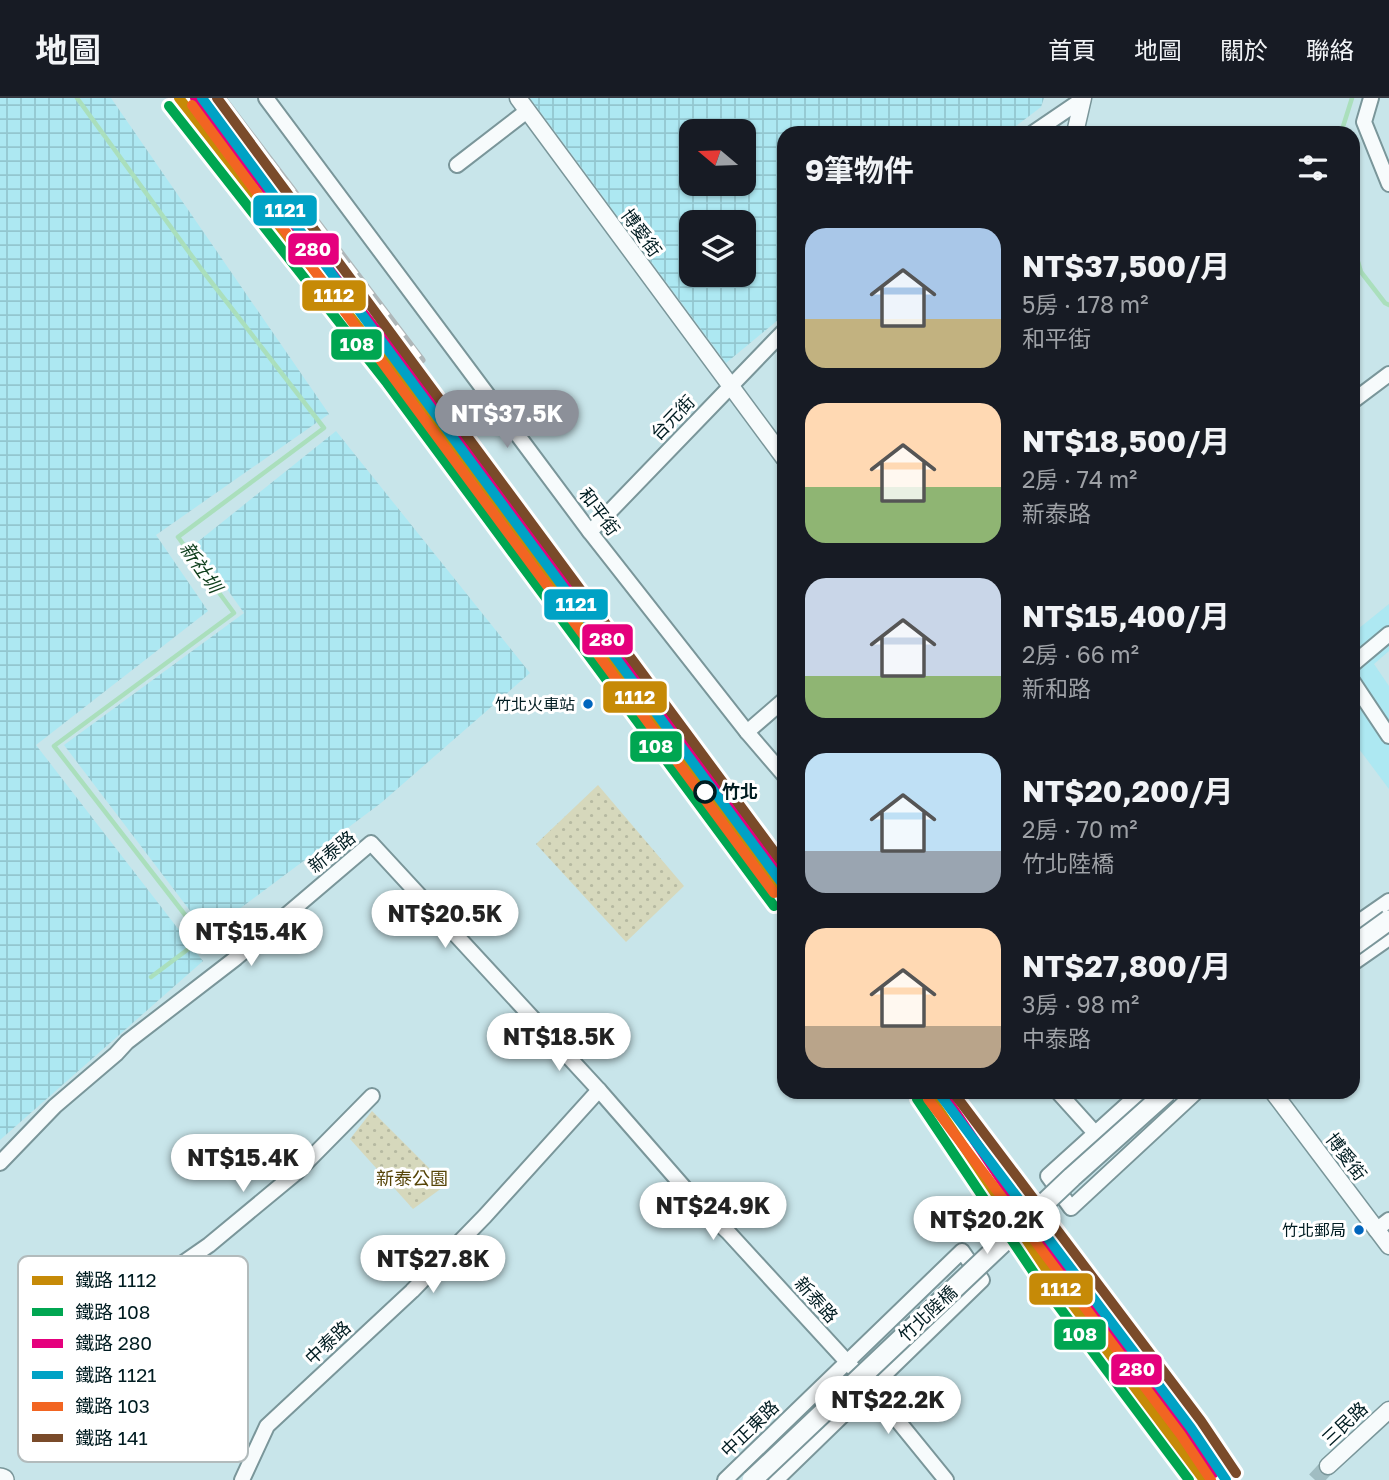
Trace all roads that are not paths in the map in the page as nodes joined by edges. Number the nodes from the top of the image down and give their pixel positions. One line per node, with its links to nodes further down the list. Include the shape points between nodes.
1 (266, 98): 14 (street, 和平街)
2 (1083, 98): 5 (street); 6 (street)
3 (1371, 98): 8 (street, via 1364,122)
4 (522, 105): 7 (street); 11 (street, 博愛街)
5 (1042, 126)
6 (1077, 126)
7 (457, 165)
8 (1389, 184)
9 (777, 338): 11 (street, 台元街)
10 (1389, 374): 12 (street)
11 (730, 387): 13 (street, 博愛街); 14 (street, 台元街)
12 (1360, 396)
13 (777, 449)
14 (590, 532): 19 (street, 和平街)
15 (1389, 634): 16 (street)
16 (1360, 658)
17 (1360, 692): 20 (street)
18 (777, 706): 19 (street)
19 (747, 732): 21 (street, 和平街)
20 (1389, 736)
21 (777, 767)
22 (1385, 911): 23 (street); 24 (street); 26 (main road, bridge)
23 (1360, 923)
24 (1389, 927)
25 (1389, 938): 27 (street)
26 (1360, 946)
27 (1360, 951)
28 (599, 1090): 36 (street, 新泰路, via 371,844 127,1042); 40 (street, 新泰路); 44 (street, 中泰路, via 412,1291 267,1426)
29 (372, 1096): 39 (street, via 296,1172)
30 (1064, 1099): 35 (street)
31 (1133, 1099): 35 (street)
32 (1159, 1099): 46 (main road, 竹北陸橋, bridge)
33 (1188, 1099): 35 (street, via 1071,1208 1048,1176)
34 (1279, 1099): 37 (street, 博愛街)
35 (1095, 1133)
36 (0, 1163)
37 (1383, 1225): 38 (street, 博愛街)
38 (1389, 1246)
39 (193, 1256)
40 (850, 1366): 41 (street, 新泰路); 41 (street, 中正東路, via 962,1251 982,1280); 45 (street, 中正東路)
41 (872, 1389): 47 (street, 中正東路); 48 (street, 新泰路)
42 (1389, 1409): 43 (street, 三民路)
43 (1328, 1466)
44 (242, 1480)
45 (725, 1480)
46 (752, 1480)
47 (776, 1480)
48 (946, 1480)

